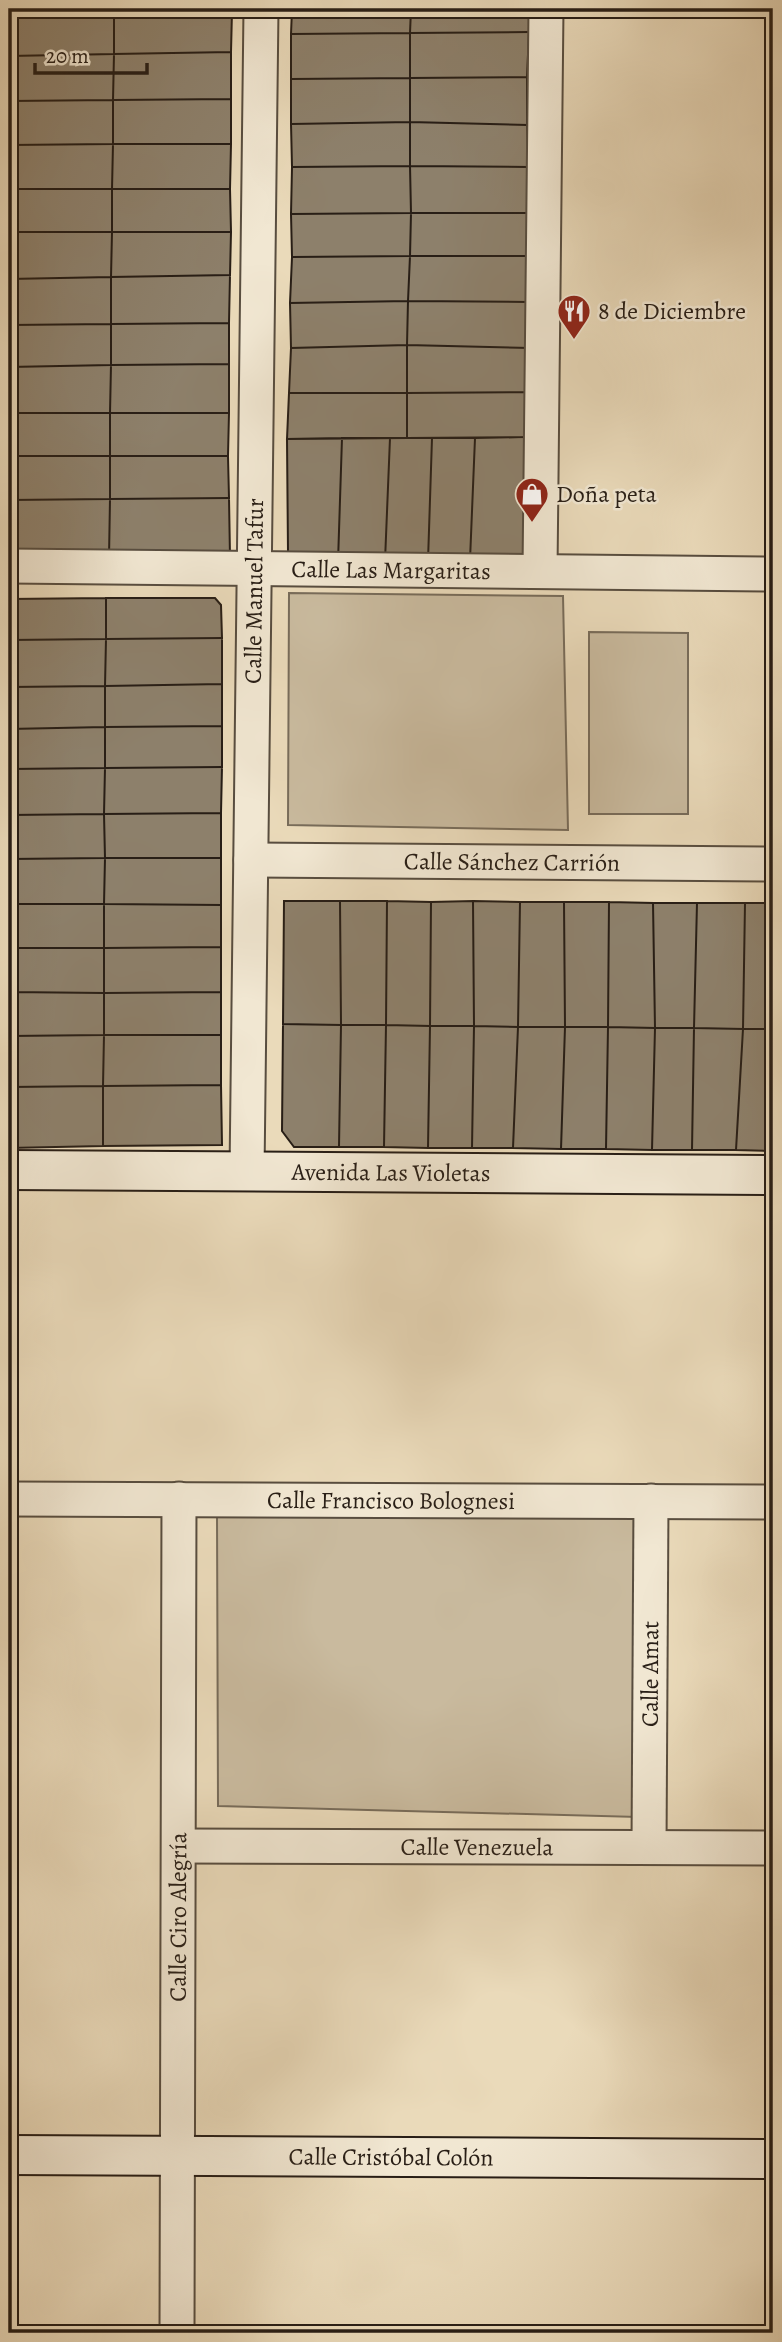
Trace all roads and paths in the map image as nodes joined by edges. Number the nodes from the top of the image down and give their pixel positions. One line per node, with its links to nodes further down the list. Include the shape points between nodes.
1 (261, 9): 4 (street, Calle Manuel Tafur)
2 (546, 9): 5 (street)
3 (9, 566): 4 (street, Calle Las Margaritas)
4 (254, 569): 5 (street, Calle Las Margaritas); 7 (street, Calle Manuel Tafur)
5 (540, 571): 6 (street, Calle Las Margaritas)
6 (773, 574)
7 (251, 860): 8 (street, Calle Sánchez Carrión); 10 (street, Calle Manuel Tafur)
8 (773, 864)
9 (9, 1170): 10 (street, Avenida Las Violetas)
10 (247, 1172): 11 (street, Avenida Las Violetas)
11 (773, 1175)
12 (9, 1499): 13 (street, Calle Francisco Bolognesi)
13 (179, 1499): 14 (street, Calle Francisco Bolognesi); 16 (street, Calle Ciro Alegría)
14 (651, 1501): 15 (street, Calle Francisco Bolognesi); 17 (street, Calle Amat)
15 (773, 1502)
16 (179, 1846): 17 (street, Calle Venezuela); 20 (street, Calle Ciro Alegría)
17 (649, 1847): 18 (street, Calle Venezuela)
18 (773, 1848)
19 (9, 2155): 20 (street, Calle Cristóbal Colón)
20 (178, 2156): 21 (street, Calle Cristóbal Colón); 22 (street, Calle Ciro Alegría)
21 (773, 2159)
22 (177, 2333)

